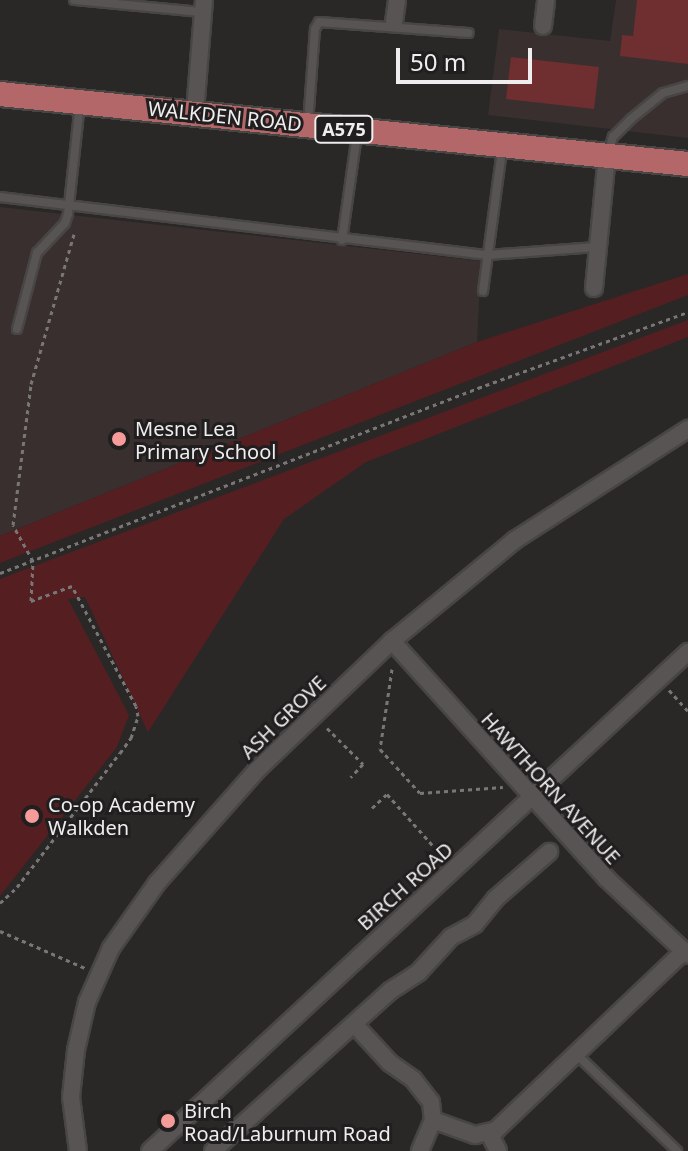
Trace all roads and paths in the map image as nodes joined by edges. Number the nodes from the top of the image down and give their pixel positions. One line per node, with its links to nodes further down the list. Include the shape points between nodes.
1 (74, 0): 4 (lane)
2 (397, 0): 5 (street)
3 (546, 0): 6 (street)
4 (203, 6): 11 (street)
5 (394, 22)
6 (543, 26)
7 (469, 33): 12 (lane, via 319,22)
8 (688, 86): 15 (lane, via 663,93 631,119 613,137)
9 (0, 94): 10 (main road, WALKDEN ROAD / A575)
10 (80, 102): 11 (main road, WALKDEN ROAD / A575); 18 (lane)
11 (195, 112): 12 (main road, WALKDEN ROAD / A575)
12 (308, 125): 13 (main road, WALKDEN ROAD / A575)
13 (358, 130): 14 (main road, WALKDEN ROAD / A575); 19 (lane)
14 (503, 145): 15 (main road, WALKDEN ROAD / A575); 21 (lane)
15 (607, 156): 16 (main road, WALKDEN ROAD / A575); 20 (street)
16 (688, 164)
17 (0, 197): 18 (lane)
18 (67, 205): 19 (lane); 25 (lane, via 65,223 37,253); 27 (path, via 78,211 76,223 31,384 13,525)
19 (342, 240): 21 (lane)
20 (598, 247): 21 (lane); 22 (street)
21 (488, 255): 23 (lane)
22 (594, 288)
23 (483, 291)
24 (688, 312): 27 (path)
25 (17, 329)
26 (688, 429): 29 (street, ASH GROVE, via 515,540)
27 (33, 561): 28 (path); 39 (path, via 31,601 72,586 138,716 120,753)
28 (0, 573)
29 (394, 643): 33 (street, ASH GROVE); 35 (street, HAWTHORN AVENUE); 35 (path, via 380,749 420,793)
30 (688, 652): 31 (street, BIRCH ROAD)
31 (659, 679): 32 (path); 35 (street, BIRCH ROAD)
32 (688, 711)
33 (313, 714): 34 (path, via 363,764); 42 (street, ASH GROVE, via 157,883)
34 (351, 777)
35 (527, 792): 38 (street, BIRCH ROAD); 41 (street, HAWTHORN AVENUE, via 606,878)
36 (372, 808): 38 (path, via 387,794)
37 (549, 852): 43 (street, via 523,866 475,924 451,937 419,972)
38 (453, 868): 48 (street, BIRCH ROAD)
39 (0, 903)
40 (0, 931): 42 (path)
41 (686, 953): 44 (street)
42 (98, 973): 47 (street, ASH GROVE, via 76,1050 71,1097)
43 (354, 1024): 45 (street, via 423,1090); 49 (street)
44 (576, 1054): 46 (street); 52 (lane)
45 (433, 1120): 46 (street, via 475,1135); 50 (street)
46 (489, 1133): 51 (street)
47 (78, 1151)
48 (150, 1151)
49 (213, 1151)
50 (420, 1151)
51 (498, 1151)
52 (677, 1151)

